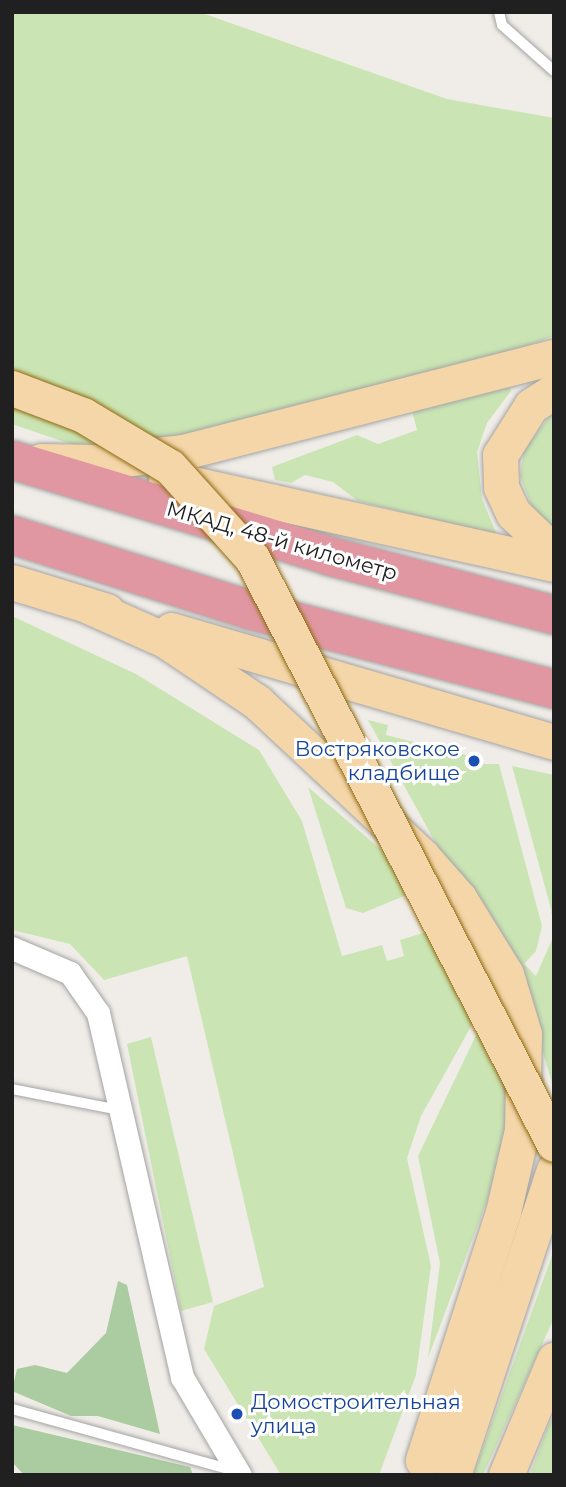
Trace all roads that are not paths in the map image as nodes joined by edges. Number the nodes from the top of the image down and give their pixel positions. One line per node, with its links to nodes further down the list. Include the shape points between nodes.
1 (499, 12): 2 (lane, via 502,24)
2 (554, 71)
3 (554, 358): 7 (main road, via 183,452)
4 (12, 388): 19 (main road, bridge, via 83,415 170,467 252,558)
5 (554, 391): 9 (main road, via 531,406 500,455 500,487 513,513)
6 (12, 459): 7 (main road); 13 (highway, МКАД, 48-й километр, via 328,556)
7 (98, 462): 10 (main road)
8 (12, 535): 14 (highway, via 250,610)
9 (554, 552)
10 (554, 564)
11 (12, 582): 12 (main road)
12 (84, 604): 15 (main road); 23 (main road, via 164,640 257,702 423,857 459,898 506,974 524,1034 520,1143)
13 (554, 615)
14 (554, 689)
15 (554, 741)
16 (12, 948): 18 (street, via 70,973 87,993 103,1027)
17 (12, 1089): 18 (lane)
18 (124, 1111): 24 (street, via 182,1377)
19 (554, 1144)
20 (554, 1170): 23 (main road, via 532,1237)
21 (554, 1360): 25 (main road)
22 (12, 1409): 24 (lane)
23 (431, 1470)
24 (239, 1473)
25 (506, 1475)

